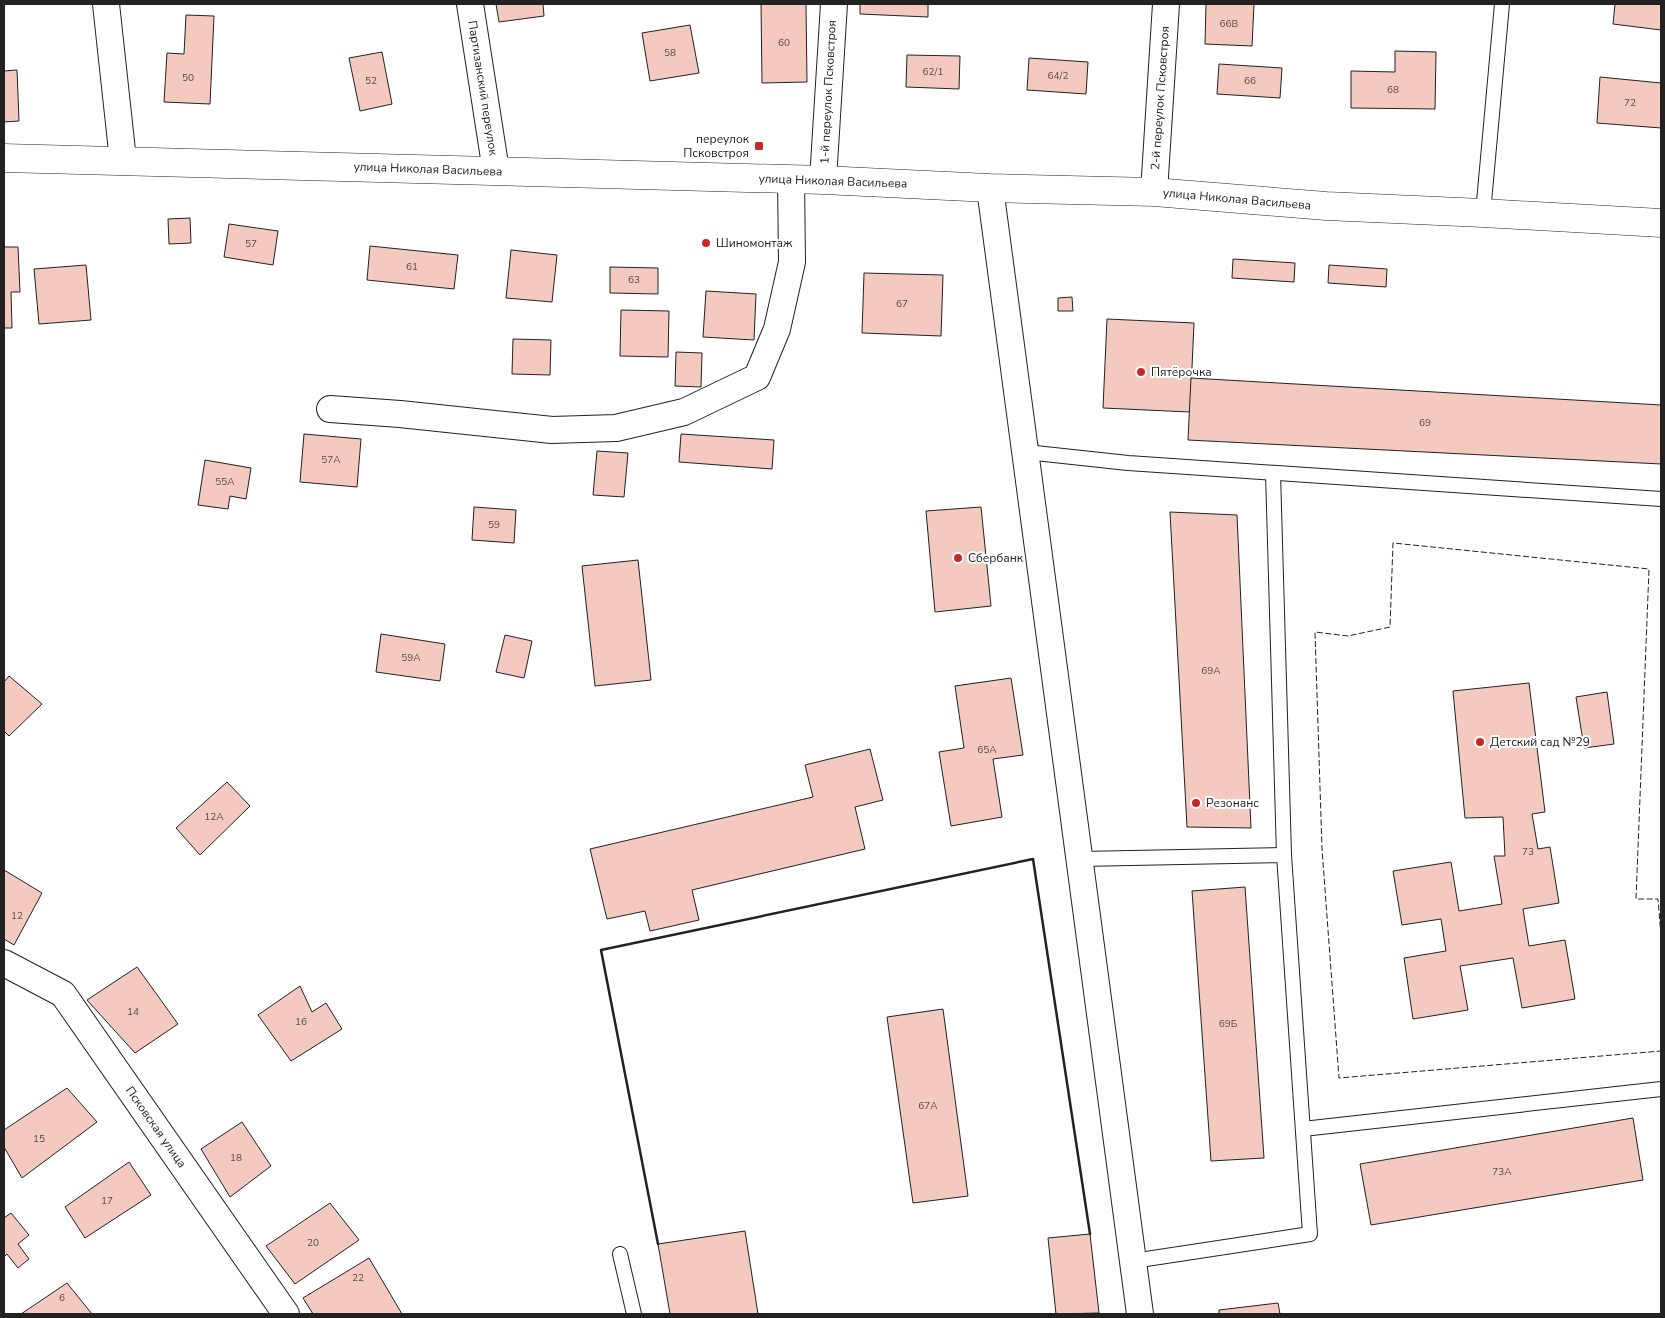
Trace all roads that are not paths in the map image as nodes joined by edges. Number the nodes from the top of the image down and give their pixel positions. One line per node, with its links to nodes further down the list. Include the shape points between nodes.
1 (106, 4): 7 (street)
2 (470, 4): 8 (street, Партизанский переулок)
3 (834, 4): 10 (street, 1-й переулок Псковстроя)
4 (1166, 4): 12 (street, 2-й переулок Псковстроя)
5 (1502, 4): 13 (lane)
6 (4, 158): 7 (main road, улица Николая Васильева)
7 (122, 160): 8 (main road, улица Николая Васильева)
8 (496, 171): 9 (main road, улица Николая Васильева)
9 (791, 179): 10 (main road, улица Николая Васильева); 15 (street, via 792,262 778,329 757,377 684,412 616,428 552,430)
10 (823, 180): 11 (main road, улица Николая Васильева)
11 (990, 188): 12 (main road, улица Николая Васильева); 16 (street)
12 (1154, 192): 13 (main road, улица Николая Васильева, via 1326,206)
13 (1483, 213): 14 (main road, улица Николая Васильева)
14 (1661, 223)
15 (330, 409)
16 (1026, 452): 17 (lane); 20 (street)
17 (1273, 474): 18 (lane); 19 (lane)
18 (1661, 499)
19 (1284, 855): 20 (lane); 23 (lane)
20 (1080, 859): 25 (street)
21 (9, 972): 26 (street, Псковская улица, via 63,994)
22 (1661, 1089): 23 (lane)
23 (1303, 1129): 25 (lane, via 1310,1234)
24 (620, 1254): 27 (lane)
25 (1133, 1261): 28 (street)
26 (286, 1314)
27 (634, 1314)
28 (1140, 1314)

